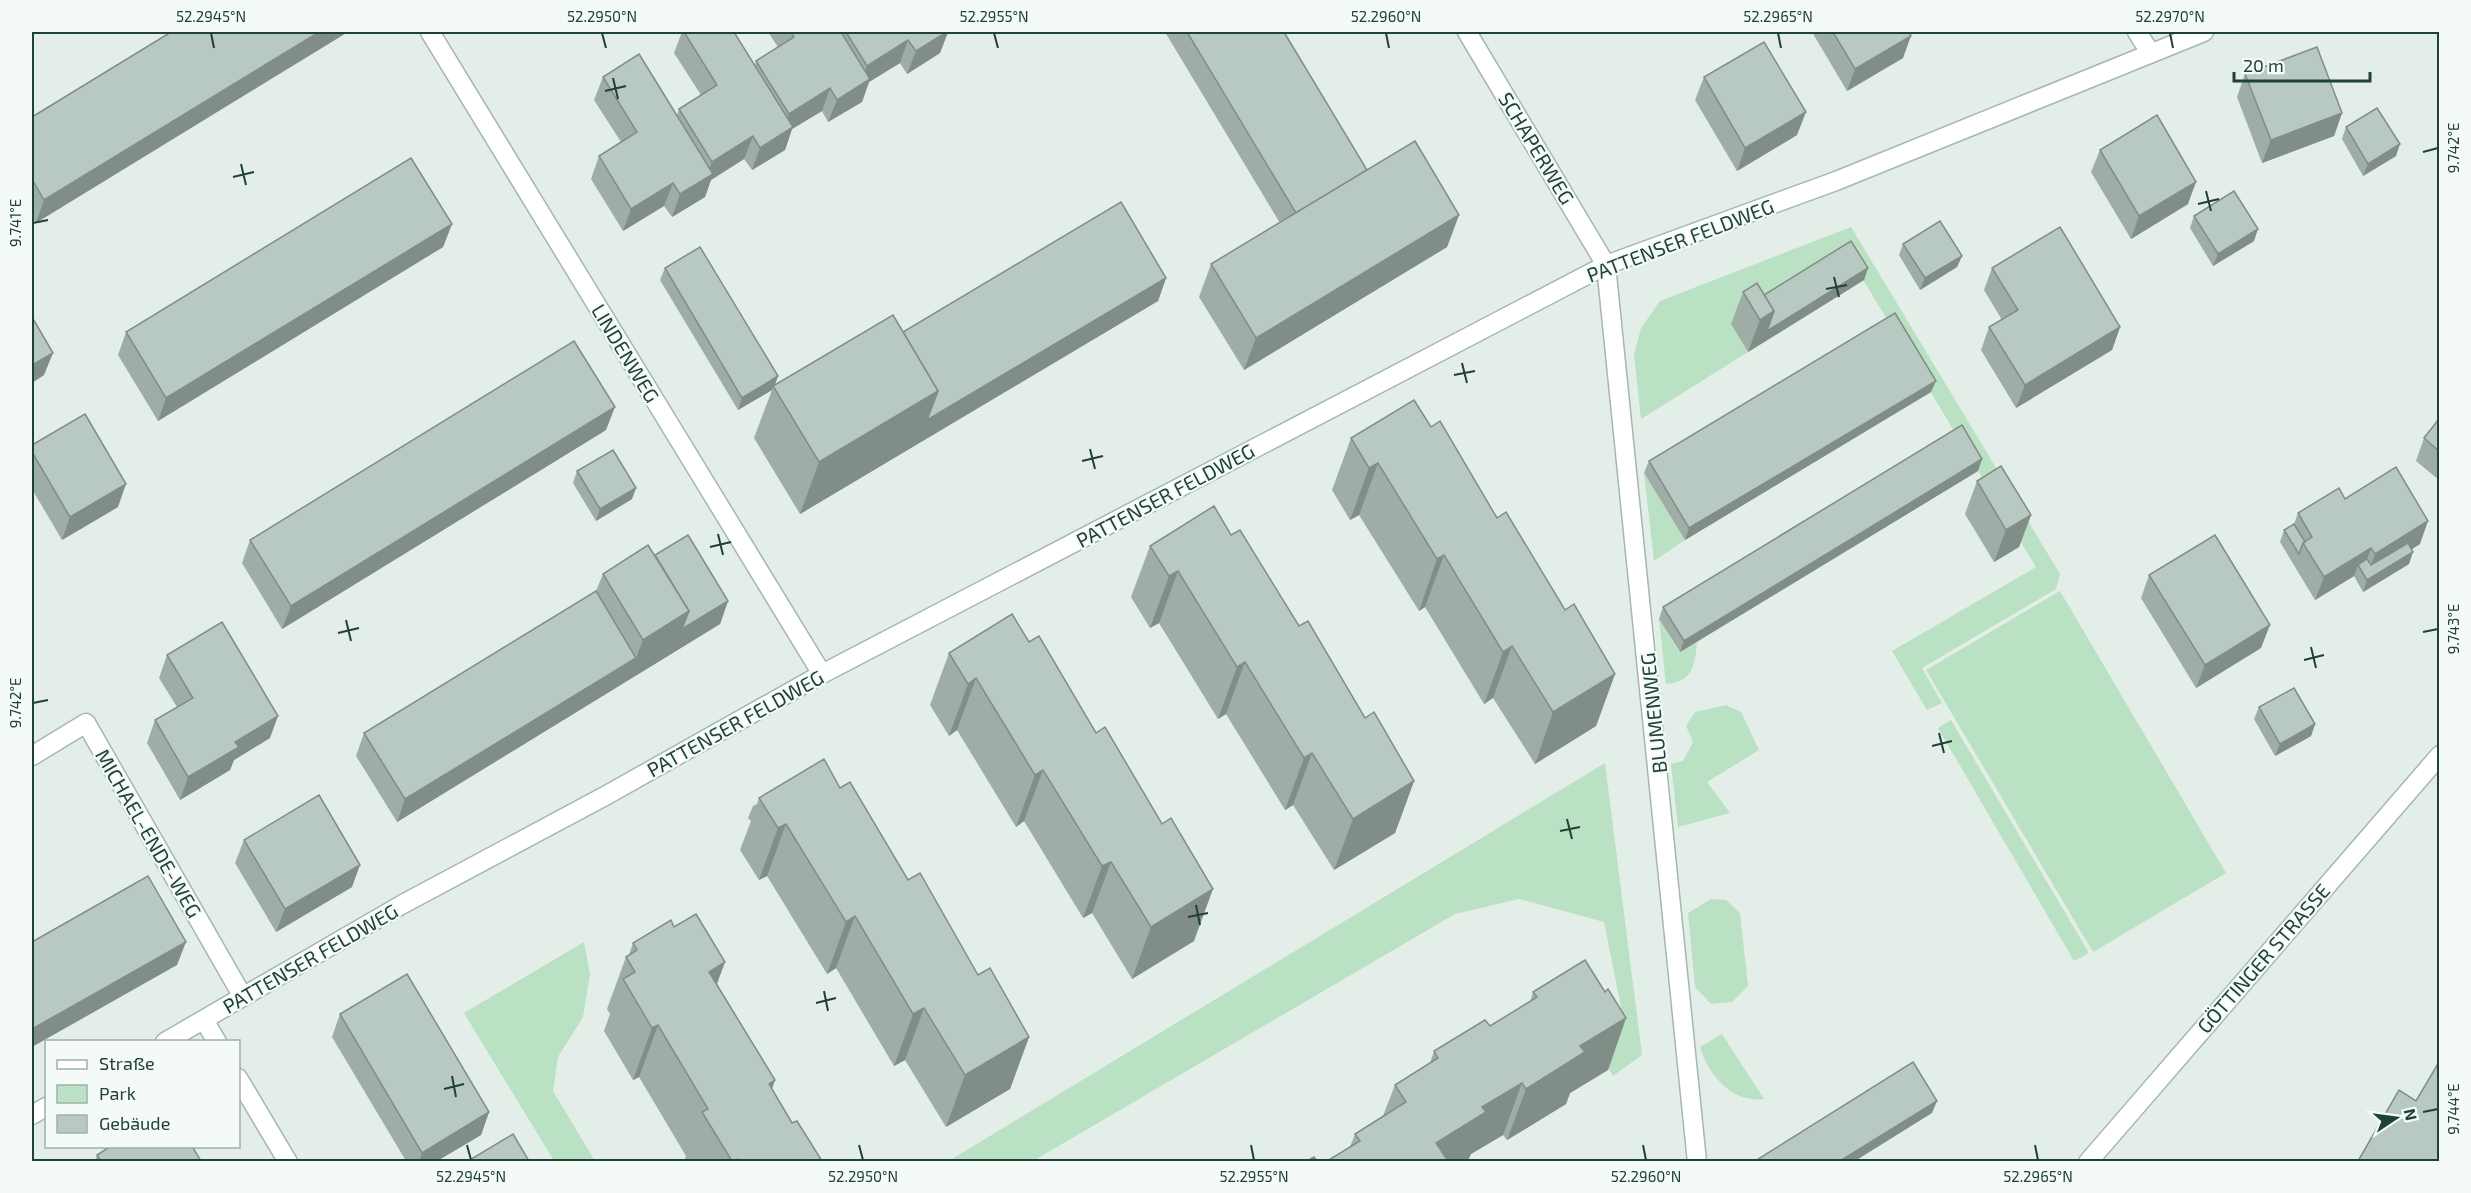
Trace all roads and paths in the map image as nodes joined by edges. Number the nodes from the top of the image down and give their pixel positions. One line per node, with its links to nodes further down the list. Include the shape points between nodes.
1 (430, 32): 7 (street, LINDENWEG)
2 (1467, 32): 6 (street, SCHAPERWEG)
3 (2137, 32): 5 (street)
4 (2204, 32): 5 (street, PATTENSER FELDWEG)
5 (2150, 52): 6 (street, PATTENSER FELDWEG, via 1836,181)
6 (1606, 265): 7 (street, PATTENSER FELDWEG); 16 (street, BLUMENWEG)
7 (822, 674): 10 (street, PATTENSER FELDWEG, via 403,904)
8 (2439, 755): 17 (street, GÖTTINGER STRASSE)
9 (32, 756): 10 (street, MICHAEL-ENDE-WEG, via 86,723)
10 (243, 997): 11 (street, PATTENSER FELDWEG)
11 (204, 1020): 12 (street, PATTENSER FELDWEG); 13 (street)
12 (167, 1040)
13 (216, 1040)
14 (240, 1081): 15 (street)
15 (288, 1161)
16 (1697, 1161)
17 (2088, 1161)

